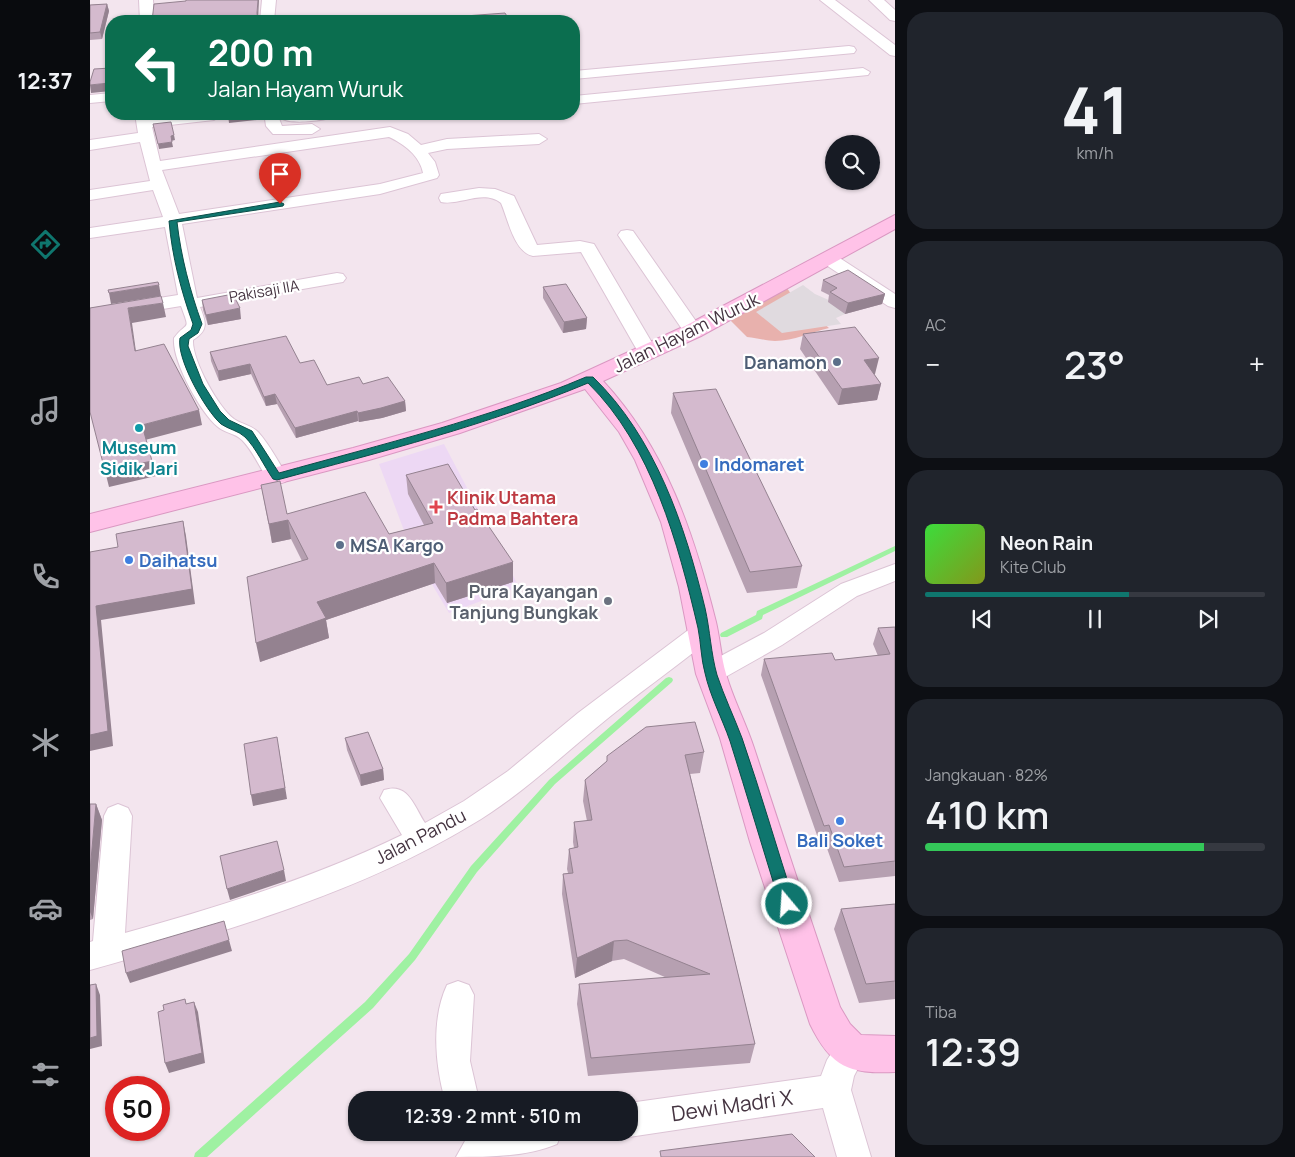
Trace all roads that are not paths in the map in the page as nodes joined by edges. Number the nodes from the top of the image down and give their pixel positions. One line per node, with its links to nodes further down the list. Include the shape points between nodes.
1 (146, 0): 5 (street)
2 (273, 0): 6 (street)
3 (827, 0): 9 (street)
4 (876, 0): 7 (street)
5 (147, 15)
6 (269, 15)
7 (895, 17)
8 (848, 50): 10 (street)
9 (895, 52)
10 (695, 64): 12 (street); 13 (street)
11 (863, 72): 13 (street)
12 (580, 74)
13 (712, 85): 16 (street)
14 (105, 98): 15 (street)
15 (90, 99)
16 (580, 99)
17 (179, 120): 20 (street)
18 (272, 120): 19 (street, via 282,132)
19 (331, 120)
20 (144, 125): 22 (street); 24 (street)
21 (539, 138): 23 (street, via 447,144)
22 (90, 145)
23 (418, 150): 24 (street, via 390,132); 27 (street, via 431,168 429,177 380,189)
24 (156, 175): 25 (street); 27 (street)
25 (90, 195)
26 (447, 198): 37 (street, via 495,192 504,195 533,251 588,248)
27 (173, 221): 29 (street); 33 (street)
28 (894, 222): 31 (main road, Jalan Hayam Wuruk)
29 (90, 233)
30 (627, 235): 36 (street)
31 (829, 258): 34 (street); 36 (main road, Jalan Hayam Wuruk)
32 (337, 278): 33 (street, Pakisaji IIA)
33 (189, 302): 35 (street, Pakisaji IIA); 39 (street, via 197,328 182,342 198,384 217,413 248,434)
34 (895, 302)
35 (90, 316)
36 (693, 331): 37 (main road, Jalan Hayam Wuruk)
37 (648, 353): 38 (main road, Jalan Hayam Wuruk)
38 (589, 379): 39 (main road, Jalan Hayam Wuruk, via 460,426); 42 (main road, via 627,422 647,457 673,520 693,582)
39 (277, 477): 40 (main road, Jalan Hayam Wuruk)
40 (90, 523)
41 (895, 572): 43 (street, via 849,590 773,639)
42 (704, 632): 43 (main road); 46 (street, Jalan Pandu, via 587,720 496,795)
43 (711, 673): 49 (main road, via 736,739 823,1012 838,1039)
44 (394, 798): 46 (street)
45 (118, 816): 47 (street)
46 (419, 838): 47 (street, Jalan Pandu, via 386,856 200,926)
47 (99, 954)
48 (458, 995): 52 (street, via 451,1046)
49 (851, 1051): 50 (main road, via 867,1056); 51 (street)
50 (895, 1054)
51 (834, 1090): 53 (street, Dewi Madri X); 56 (street)
52 (459, 1091)
53 (638, 1119)
54 (493, 1141): 55 (street)
55 (476, 1145)
56 (854, 1157)

